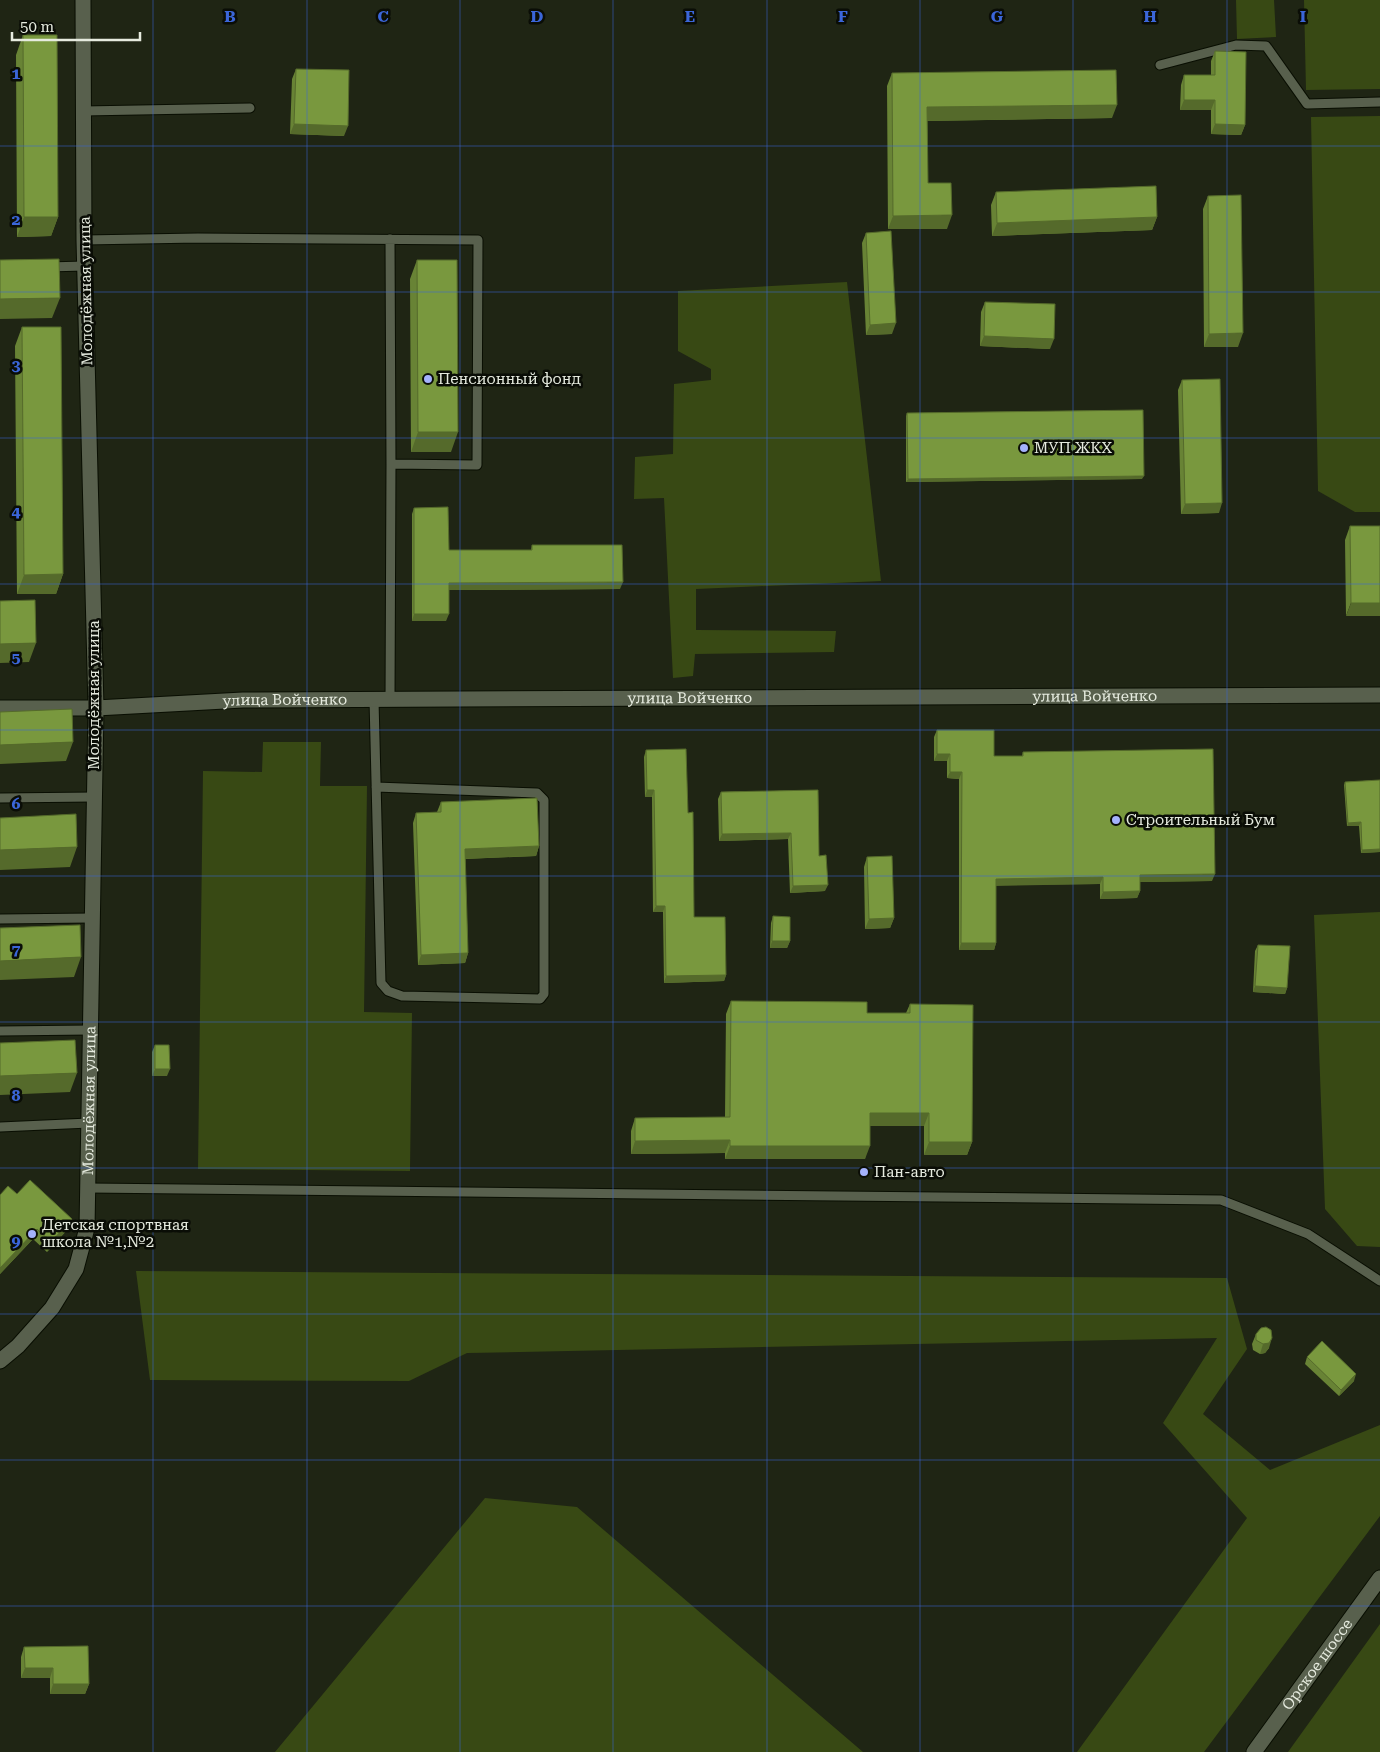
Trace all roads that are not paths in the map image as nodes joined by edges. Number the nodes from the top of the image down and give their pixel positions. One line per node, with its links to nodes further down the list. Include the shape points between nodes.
1 (83, 0): 5 (main road, Молодёжная улица)
2 (1160, 65): 3 (lane, via 1236,45 1266,46 1307,104)
3 (1380, 102)
4 (250, 108): 5 (lane)
5 (83, 111): 7 (main road, Молодёжная улица)
6 (390, 239): 7 (lane); 10 (lane); 10 (lane, via 478,240 477,465)
7 (84, 240): 8 (main road, Молодёжная улица)
8 (85, 266): 9 (lane); 15 (main road, Молодёжная улица)
9 (38, 267)
10 (391, 464): 13 (lane)
11 (1380, 695): 13 (main road, улица Войченко)
12 (374, 700): 13 (main road, улица Войченко); 15 (main road, улица Войченко, via 243,700); 16 (lane)
13 (390, 700)
14 (0, 708): 15 (main road, улица Войченко)
15 (96, 708): 18 (main road, Молодёжная улица)
16 (376, 787): 16 (lane, via 381,982 388,991 402,996 540,999 544,994 544,800 537,793)
17 (0, 798): 18 (lane)
18 (94, 798): 19 (main road, Молодёжная улица)
19 (92, 918): 20 (lane); 21 (main road, Молодёжная улица)
20 (0, 919)
21 (91, 1030): 22 (lane); 23 (main road, Молодёжная улица)
22 (0, 1031)
23 (89, 1123): 24 (lane); 25 (main road, Молодёжная улица)
24 (0, 1127)
25 (88, 1188): 26 (lane, via 1221,1200 1308,1234); 27 (main road, Молодёжная улица, via 88,1228 76,1269 52,1308)
26 (1380, 1281)
27 (0, 1361)
28 (1380, 1578): 29 (main road, Орское шоссе)
29 (1254, 1752)

